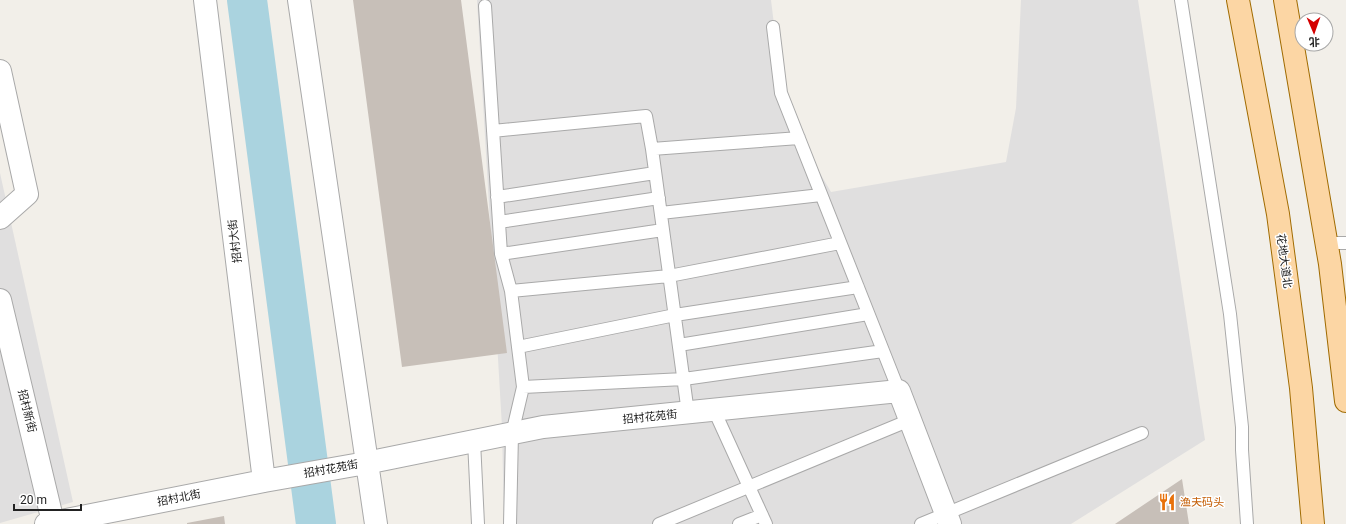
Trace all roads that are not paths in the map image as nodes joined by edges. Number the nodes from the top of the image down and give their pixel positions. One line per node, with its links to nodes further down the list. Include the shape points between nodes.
1 (205, 0): 43 (street, 招村大街)
2 (299, 0): 42 (street)
3 (1181, 0): 54 (lane, via 1230,314 1242,427)
4 (1238, 0): 55 (main road, 花地大道北, via 1278,214 1301,388)
5 (1285, 0): 21 (main road)
6 (485, 6): 9 (lane)
7 (773, 28): 10 (lane, via 781,93)
8 (0, 71): 17 (street, via 26,194)
9 (493, 131): 11 (lane, via 646,116); 14 (lane)
10 (799, 138): 11 (lane); 13 (lane)
11 (652, 149): 12 (lane)
12 (655, 173): 14 (lane); 15 (lane)
13 (821, 195): 16 (lane); 20 (lane)
14 (497, 196): 18 (lane)
15 (659, 198): 16 (lane); 18 (lane)
16 (661, 213): 19 (lane)
17 (0, 218)
18 (499, 222): 22 (lane)
19 (663, 230): 22 (lane); 23 (lane)
20 (840, 243): 23 (lane); 24 (lane)
21 (1336, 243): 35 (main road, via 1330,264)
22 (500, 254): 25 (lane)
23 (669, 276): 25 (lane); 28 (lane)
24 (858, 287): 27 (lane); 28 (lane)
25 (511, 291): 30 (lane)
26 (0, 300): 47 (street, 招村新街)
27 (868, 314): 29 (lane); 31 (lane)
28 (675, 315): 29 (lane); 30 (lane)
29 (679, 345): 32 (lane)
30 (518, 347): 33 (lane)
31 (883, 351): 32 (lane); 34 (lane)
32 (684, 380): 33 (lane); 37 (lane)
33 (523, 387): 40 (lane)
34 (899, 391): 36 (street, 招村花苑街); 38 (street)
35 (1346, 401)
36 (714, 410): 37 (street, 招村花苑街); 44 (lane)
37 (688, 413): 40 (street, 招村花苑街, via 543,428)
38 (910, 420): 44 (lane); 45 (street)
39 (1142, 433): 45 (lane)
40 (512, 434): 41 (street, 招村花苑街); 50 (lane)
41 (474, 441): 42 (street, 招村花苑街); 49 (lane)
42 (366, 463): 43 (street, 招村花苑街); 48 (street)
43 (268, 481): 47 (street, 招村北街)
44 (749, 488): 46 (lane); 51 (lane)
45 (948, 519): 53 (lane)
46 (764, 520): 52 (lane)
47 (50, 523)
48 (376, 524)
49 (478, 524)
50 (510, 524)
51 (659, 524)
52 (739, 524)
53 (921, 524)
54 (1247, 524)
55 (1313, 524)

